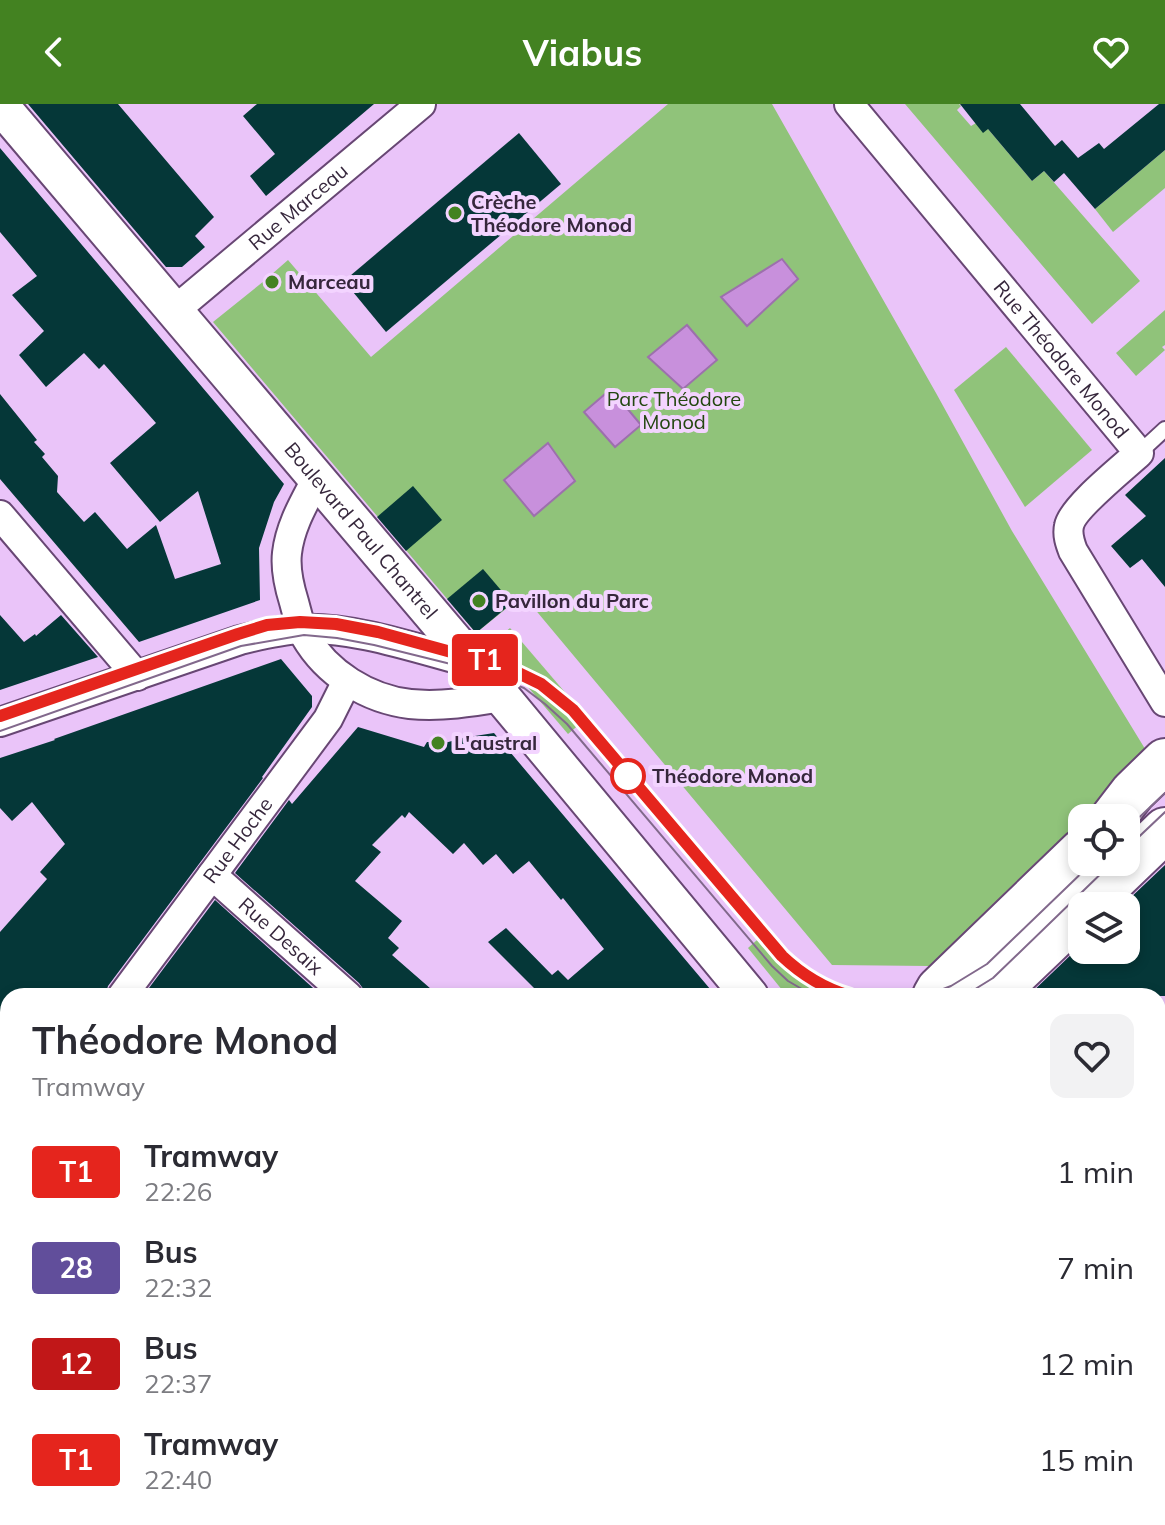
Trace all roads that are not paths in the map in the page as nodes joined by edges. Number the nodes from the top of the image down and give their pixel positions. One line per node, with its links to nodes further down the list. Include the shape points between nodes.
1 (421, 104): 4 (street, Rue Marceau)
2 (849, 104): 6 (street, Rue Théodore Monod)
3 (0, 105): 4 (street, Boulevard Paul Chantrel)
4 (174, 311): 7 (street, Boulevard Paul Chantrel)
5 (1165, 429): 6 (lane)
6 (1139, 453): 14 (street, Rue Théodore Monod, via 1076,511 1069,538)
7 (316, 480): 9 (street, via 286,555); 10 (street, Boulevard Paul Chantrel)
8 (0, 515): 11 (street)
9 (302, 629): 10 (street, via 340,631); 11 (street, via 240,640); 12 (street, via 322,659)
10 (472, 663): 13 (street, Boulevard Paul Chantrel)
11 (137, 676): 15 (street)
12 (347, 681): 13 (street, via 368,693 412,704); 20 (street, Rue Hoche, via 328,719)
13 (502, 697): 25 (street, Boulevard Paul Chantrel)
14 (1165, 702)
15 (0, 722)
16 (1165, 761): 17 (main road)
17 (1124, 804)
18 (1165, 830): 21 (main road)
19 (1068, 865): 26 (main road)
20 (212, 875): 23 (street, Rue Hoche); 24 (street, Rue Desaix)
21 (1101, 892)
22 (1068, 923): 27 (main road)
23 (128, 988)
24 (339, 988)
25 (743, 988)
26 (940, 988)
27 (1000, 988)

